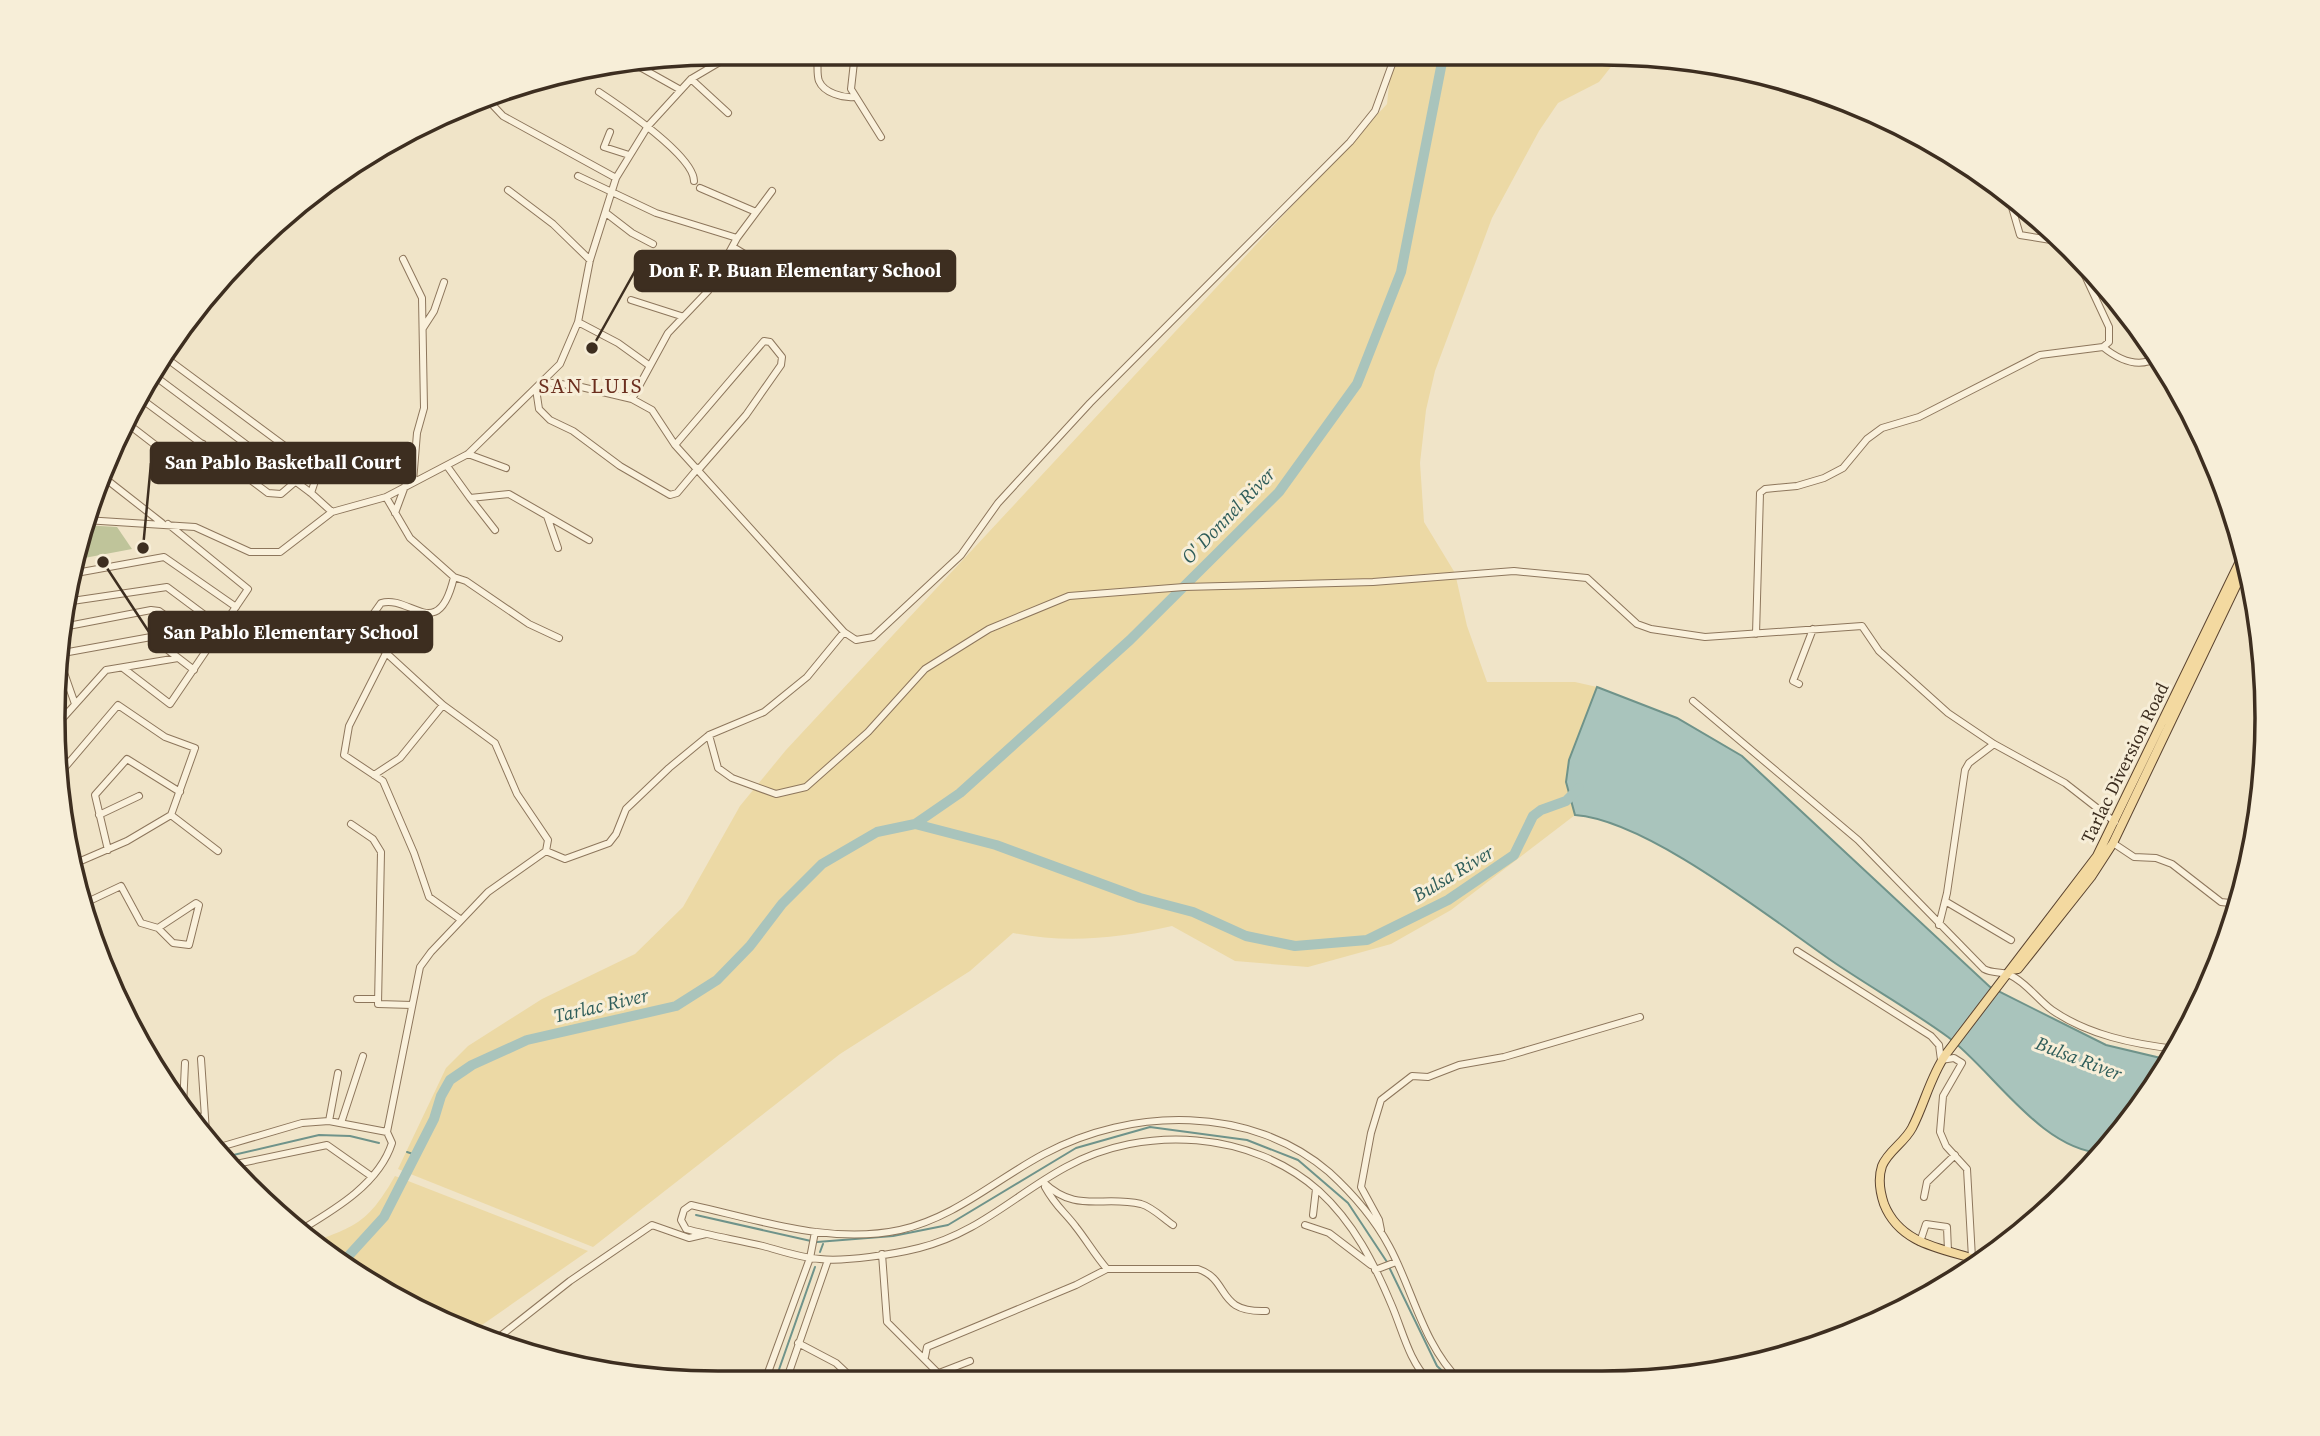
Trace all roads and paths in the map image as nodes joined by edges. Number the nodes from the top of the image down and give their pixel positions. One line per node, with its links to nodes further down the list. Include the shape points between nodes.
1 (715, 65): 6 (street)
2 (818, 65): 9 (street, via 822,86 841,97)
3 (852, 65): 9 (street)
4 (1392, 65): 79 (street, via 1367,122 1090,403 998,503 965,551 873,637 856,640)
5 (643, 69): 7 (street)
6 (691, 79): 7 (street); 11 (street)
7 (679, 89): 12 (street)
8 (598, 92): 12 (street)
9 (854, 97): 14 (street)
10 (492, 105): 17 (street, via 503,116)
11 (728, 113)
12 (648, 126): 15 (street); 18 (street, via 692,172)
13 (610, 132): 15 (street, via 604,147)
14 (881, 137)
15 (629, 155): 17 (street)
16 (578, 176): 22 (street)
17 (616, 178): 22 (street)
18 (694, 181)
19 (700, 188): 24 (street)
20 (508, 190): 31 (street)
21 (772, 191): 24 (street)
22 (612, 194): 25 (street); 26 (street)
23 (2013, 211): 27 (street, via 2020,235)
24 (756, 212): 26 (street)
25 (606, 213): 28 (street); 31 (street)
26 (737, 238): 29 (street)
27 (2046, 239)
28 (653, 244)
29 (733, 247): 34 (street); 36 (street, via 708,291)
30 (403, 259): 38 (street, via 422,298)
31 (590, 260): 37 (street)
32 (2088, 281): 39 (street, via 2109,327 2109,342)
33 (443, 282): 38 (street)
34 (791, 282)
35 (631, 300): 36 (street)
36 (681, 316): 42 (street)
37 (578, 322): 42 (street); 44 (street, via 560,364)
38 (422, 330): 57 (street, via 424,408)
39 (2103, 347): 40 (street, via 2118,359); 80 (street, via 2040,355 1919,417 1882,428 1843,468 1824,478 1761,492)
40 (2148, 360)
41 (171, 362): 59 (street, via 313,467 317,475)
42 (650, 366): 46 (street)
43 (159, 380): 56 (street)
44 (544, 382): 45 (street); 46 (street)
45 (536, 389): 51 (street); 54 (street, via 540,409 551,420 670,495)
46 (632, 400): 50 (street, via 652,410)
47 (146, 402): 49 (street)
48 (133, 428): 49 (street, via 176,461)
49 (203, 444): 56 (street, via 273,495)
50 (676, 445): 54 (street); 54 (street, via 764,341 778,349 781,365 746,415)
51 (468, 454): 52 (street); 53 (street)
52 (447, 466): 57 (street); 61 (street)
53 (506, 468)
54 (699, 468): 79 (street)
55 (109, 481): 66 (street)
56 (295, 482): 59 (street)
57 (413, 482): 58 (street)
58 (405, 486): 60 (street); 63 (street)
59 (311, 493): 62 (street)
60 (386, 497): 62 (street); 63 (street)
61 (470, 498): 64 (street, via 509,494); 67 (street)
62 (332, 512): 66 (street, via 280,552 265,555 195,527)
63 (396, 513): 72 (street, via 410,538)
64 (547, 516): 68 (street); 69 (street)
65 (95, 521): 66 (street)
66 (166, 524): 75 (street, via 247,587)
67 (495, 530)
68 (589, 540)
69 (558, 548)
70 (2237, 567): 103 (main road, Tarlac Diversion Road)
71 (82, 572): 75 (street, via 164,557)
72 (454, 577): 81 (street); 84 (street, via 442,606 430,612 381,603 369,620 368,631)
73 (2240, 578): 103 (main road, Tarlac Diversion Road)
74 (75, 600): 77 (street, via 167,587)
75 (236, 607): 77 (street)
76 (71, 625): 82 (street, via 159,611)
77 (222, 628): 82 (street)
78 (1813, 629): 80 (street); 89 (street, via 1797,665 1793,681); 95 (street, via 1862,626 1879,651 1940,706)
79 (844, 632): 94 (street, via 807,677 764,712)
80 (1756, 634): 94 (street, via 1704,637 1651,629 1637,624 1590,580 1555,572 1069,596 989,629 925,669 868,732 799,790 776,794 723,773)
81 (559, 638)
82 (210, 648): 87 (street)
83 (68, 652): 85 (street, via 143,637)
84 (386, 653): 92 (street); 97 (street, via 369,681 344,747 348,758)
85 (178, 658): 86 (street); 87 (street)
86 (122, 668): 87 (street, via 170,704); 91 (street, via 101,673)
87 (194, 670)
88 (66, 678): 91 (street)
89 (1799, 684)
90 (1693, 701): 113 (street, via 1848,831)
91 (75, 704): 93 (street)
92 (443, 705): 97 (street, via 400,758); 106 (street, via 495,743 525,808 546,833)
93 (65, 715)
94 (709, 735): 106 (street, via 626,809 609,843 565,859)
95 (1994, 744): 103 (street, via 2065,783); 110 (street, via 1965,770)
96 (66, 766): 98 (street, via 118,705 165,737 195,748)
97 (374, 775): 112 (street, via 383,781 429,897)
98 (180, 792): 100 (street, via 127,759 95,794); 101 (street)
99 (139, 796): 100 (street)
100 (99, 815): 105 (street)
101 (171, 815): 105 (street); 107 (street)
102 (351, 824): 119 (street, via 373,839 381,852)
103 (2118, 824): 104 (main road, Tarlac Diversion Road)
104 (2110, 841): 111 (street, via 2134,857 2164,861); 117 (main road, Tarlac Diversion Road, via 2012,964)
105 (108, 850): 108 (street)
106 (547, 850): 112 (street, via 488,892)
107 (218, 851)
108 (81, 861)
109 (91, 900): 114 (street, via 121,886 141,923)
110 (1945, 901): 113 (street); 115 (street)
111 (2228, 903)
112 (460, 919): 120 (street, via 420,967)
113 (1939, 925): 117 (street, via 1984,969)
114 (158, 928): 114 (street, via 173,943 188,946 199,905)
115 (2011, 940)
116 (1797, 951): 125 (street, via 1931,1036)
117 (2009, 974): 123 (street, via 2066,1018 2120,1040); 125 (main road, Tarlac Diversion Road)
118 (357, 999): 119 (street)
119 (378, 1001): 120 (street); 121 (street)
120 (412, 1005): 134 (street)
121 (378, 1014)
122 (1640, 1017): 146 (street, via 1428,1077 1412,1076 1383,1098 1371,1133 1362,1187 1379,1220)
123 (2166, 1047)
124 (363, 1056): 133 (street)
125 (1944, 1057): 136 (street, via 1962,1065 1943,1096 1940,1132); 149 (main road, Tarlac Diversion Road, via 1912,1128 1888,1156 1880,1175 1882,1196 1893,1222)
126 (201, 1059): 130 (street)
127 (185, 1063): 129 (street)
128 (338, 1073): 132 (street)
129 (184, 1093)
130 (203, 1117): 131 (street)
131 (204, 1121)
132 (329, 1121): 133 (street); 135 (street, via 302,1123)
133 (341, 1123): 134 (street)
134 (387, 1132): 138 (street, via 392,1143 387,1159)
135 (224, 1146)
136 (1955, 1155): 141 (street, via 1927,1182); 153 (street, via 1967,1169)
137 (240, 1163): 138 (street, via 327,1144)
138 (371, 1176): 145 (street, via 340,1207)
139 (1042, 1182): 140 (street, via 1104,1150 1175,1139 1257,1155); 143 (street, via 1073,1201 1144,1205); 151 (street, via 961,1234 921,1248); 158 (street, via 1057,1209)
140 (1317, 1189): 142 (street); 157 (street, via 1340,1211)
141 (1924, 1197)
142 (1313, 1214)
143 (1173, 1224)
144 (1305, 1225): 157 (street, via 1329,1233)
145 (308, 1226)
146 (1380, 1232): 148 (street, via 1351,1193 1293,1147 1230,1125 1174,1120 1118,1126 1070,1141 932,1221 867,1234); 156 (street)
147 (706, 1234): 148 (street, via 682,1225 688,1206); 152 (street); 160 (street, via 689,1238 652,1225 570,1280)
148 (814, 1234): 152 (street)
149 (1920, 1242): 150 (main road, Tarlac Diversion Road); 150 (street, via 1925,1224 1942,1226 1949,1230)
150 (1948, 1251): 155 (main road, Tarlac Diversion Road)
151 (882, 1254): 154 (street); 162 (street, via 885,1318)
152 (811, 1255): 154 (street); 164 (street)
153 (1973, 1256)
154 (828, 1260): 161 (street)
155 (1967, 1260)
156 (1395, 1262): 157 (street); 170 (street)
157 (1377, 1268): 169 (street)
158 (1107, 1269): 159 (street, via 1198,1269 1210,1275 1236,1307); 162 (street, via 930,1346)
159 (1266, 1311)
160 (502, 1335)
161 (798, 1343): 165 (street); 166 (street)
162 (925, 1357): 167 (street)
163 (970, 1361): 168 (street)
164 (769, 1371)
165 (789, 1371)
166 (844, 1371)
167 (937, 1371)
168 (944, 1371)
169 (1421, 1371)
170 (1451, 1371)

